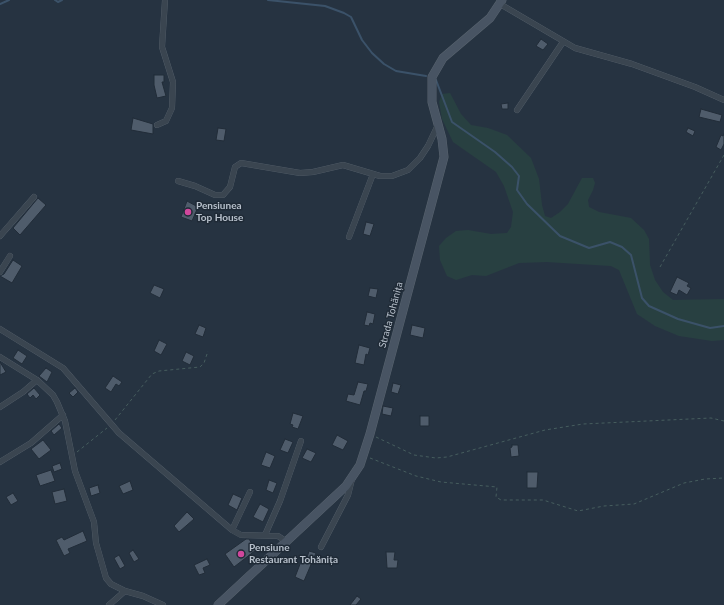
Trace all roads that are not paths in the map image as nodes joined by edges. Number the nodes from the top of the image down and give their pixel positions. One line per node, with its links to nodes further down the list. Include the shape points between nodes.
1 (166, 0): 6 (street, via 162,47 173,82 172,101 166,121)
2 (501, 2): 3 (street); 7 (main road, Strada Tohănița, via 493,15 443,58 434,70 430,93)
3 (563, 42): 4 (street, via 586,52 632,64); 5 (street)
4 (724, 100)
5 (517, 110)
6 (157, 125)
7 (438, 125): 8 (street, via 428,146 408,170 392,176); 23 (main road, Strada Tohănița, via 444,149 442,166 364,455)
8 (373, 174): 9 (street, via 343,165 300,173 241,163 235,167 230,187 223,195 215,195); 12 (street)
9 (178, 181)
10 (34, 196): 11 (street)
11 (0, 236)
12 (349, 237)
13 (10, 256): 14 (street)
14 (0, 272)
15 (0, 328): 25 (street, via 63,368 111,425)
16 (3, 359): 17 (street); 18 (street)
17 (0, 364)
18 (36, 380): 19 (street); 20 (street, via 53,395)
19 (0, 407)
20 (63, 415): 22 (street, via 31,442); 29 (street, via 79,484 94,522 96,543 106,578)
21 (301, 441): 26 (street)
22 (0, 462)
23 (352, 479): 27 (main road, Strada Tohănița); 28 (street, via 348,495)
24 (250, 492): 25 (street)
25 (232, 530): 26 (street, via 241,535)
26 (265, 536): 27 (street, via 281,537)
27 (286, 542): 32 (main road, Strada Tohănița)
28 (321, 547)
29 (125, 592): 30 (street); 31 (street, via 143,596)
30 (109, 605)
31 (163, 605)
32 (218, 605)

